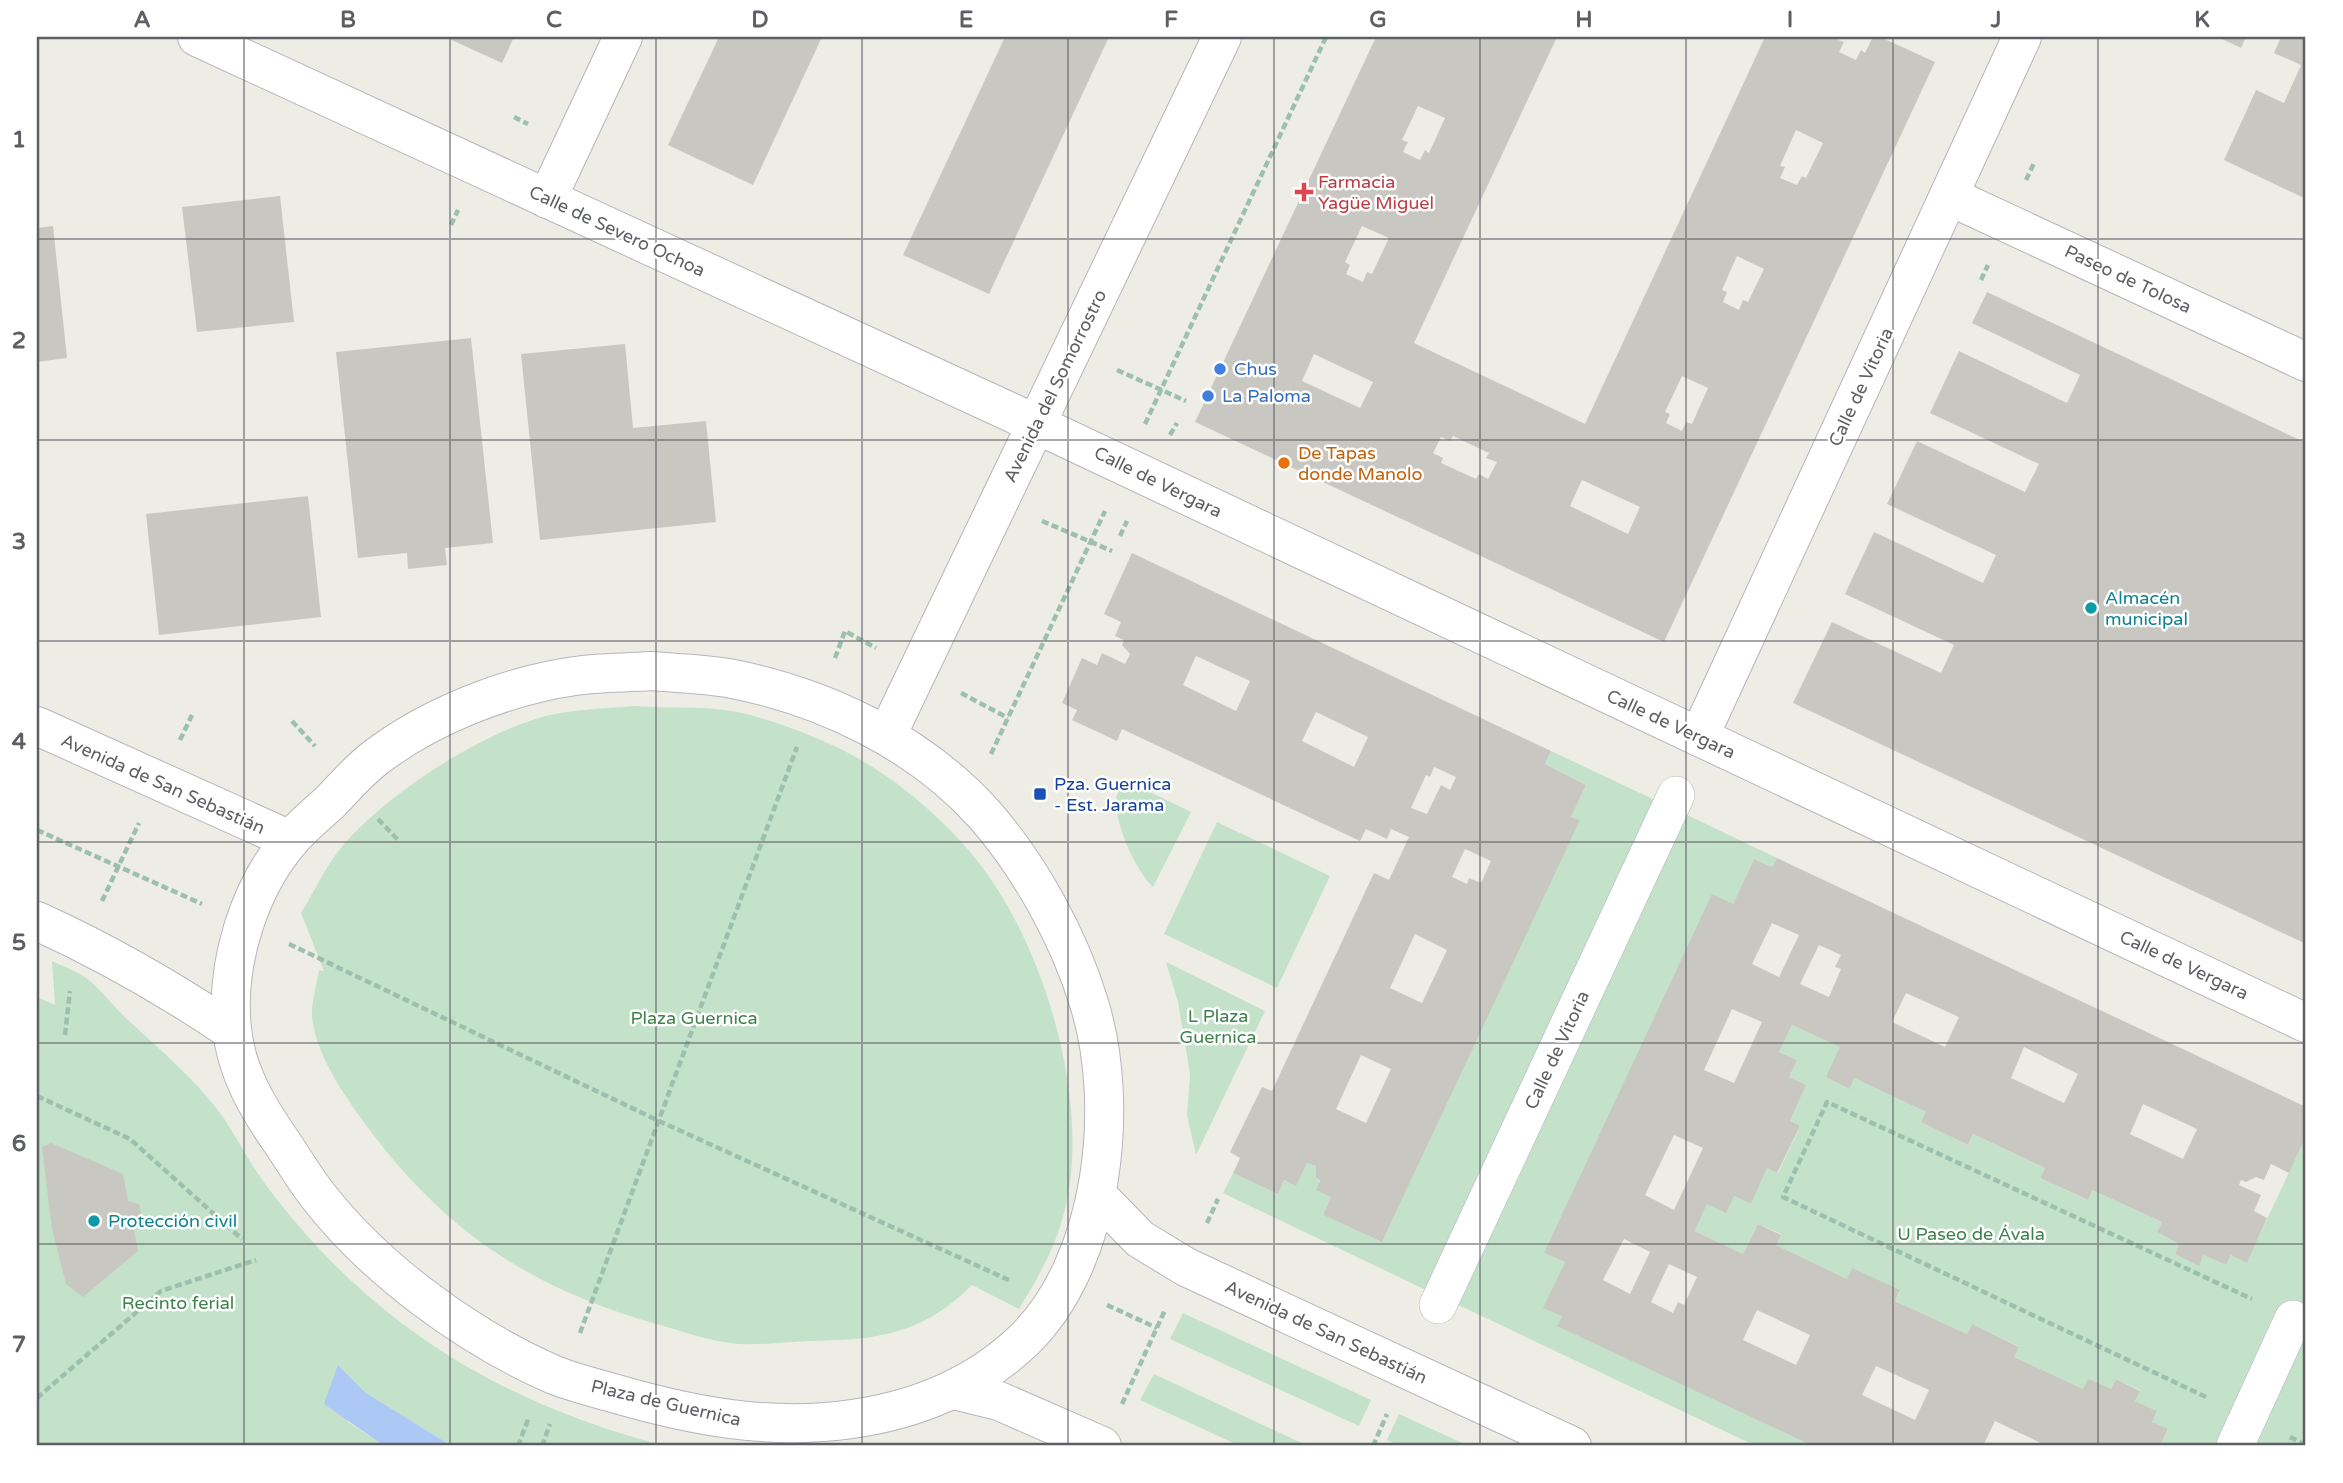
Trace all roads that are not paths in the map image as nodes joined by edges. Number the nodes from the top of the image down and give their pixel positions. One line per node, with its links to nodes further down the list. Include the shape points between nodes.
1 (197, 37): 6 (street, Calle de Severo Ochoa)
2 (623, 37): 6 (street)
3 (1222, 37): 8 (street, Avenida del Somorrostro)
4 (2022, 37): 5 (street, Calle de Vitoria)
5 (1949, 197): 7 (street, Paseo de Tolosa); 11 (street, Calle de Vitoria)
6 (547, 199): 8 (street, Calle de Severo Ochoa)
7 (2306, 362)
8 (1037, 425): 10 (street, Avenida del Somorrostro); 11 (street, Calle de Vergara)
9 (37, 726): 13 (street, Avenida de San Sebastián)
10 (887, 735): 13 (street, Plaza de Guernica, via 816,702 726,678 651,671 573,676 493,697 421,728 373,760); 17 (street, Plaza de Guernica, via 983,813 1046,901 1090,1004 1101,1062 1105,1121)
11 (1699, 737): 15 (street, Calle de Vergara)
12 (1676, 795): 18 (street, Calle de Vitoria)
13 (290, 841): 16 (street, Plaza de Guernica, via 265,878 231,972)
14 (37, 921): 16 (street, via 184,998)
15 (2306, 1023)
16 (232, 1031): 20 (street, Plaza de Guernica, via 259,1109 319,1198 364,1246 476,1334 566,1379 733,1422 785,1424 880,1415)
17 (1097, 1195): 20 (street, Plaza de Guernica, via 1079,1258 1027,1337); 23 (street, Avenida de San Sebastián, via 1139,1239 1186,1267)
18 (1438, 1305)
19 (2294, 1319): 21 (street)
20 (954, 1390): 22 (street, via 999,1401)
21 (2242, 1432)
22 (1102, 1446)
23 (1572, 1446)

